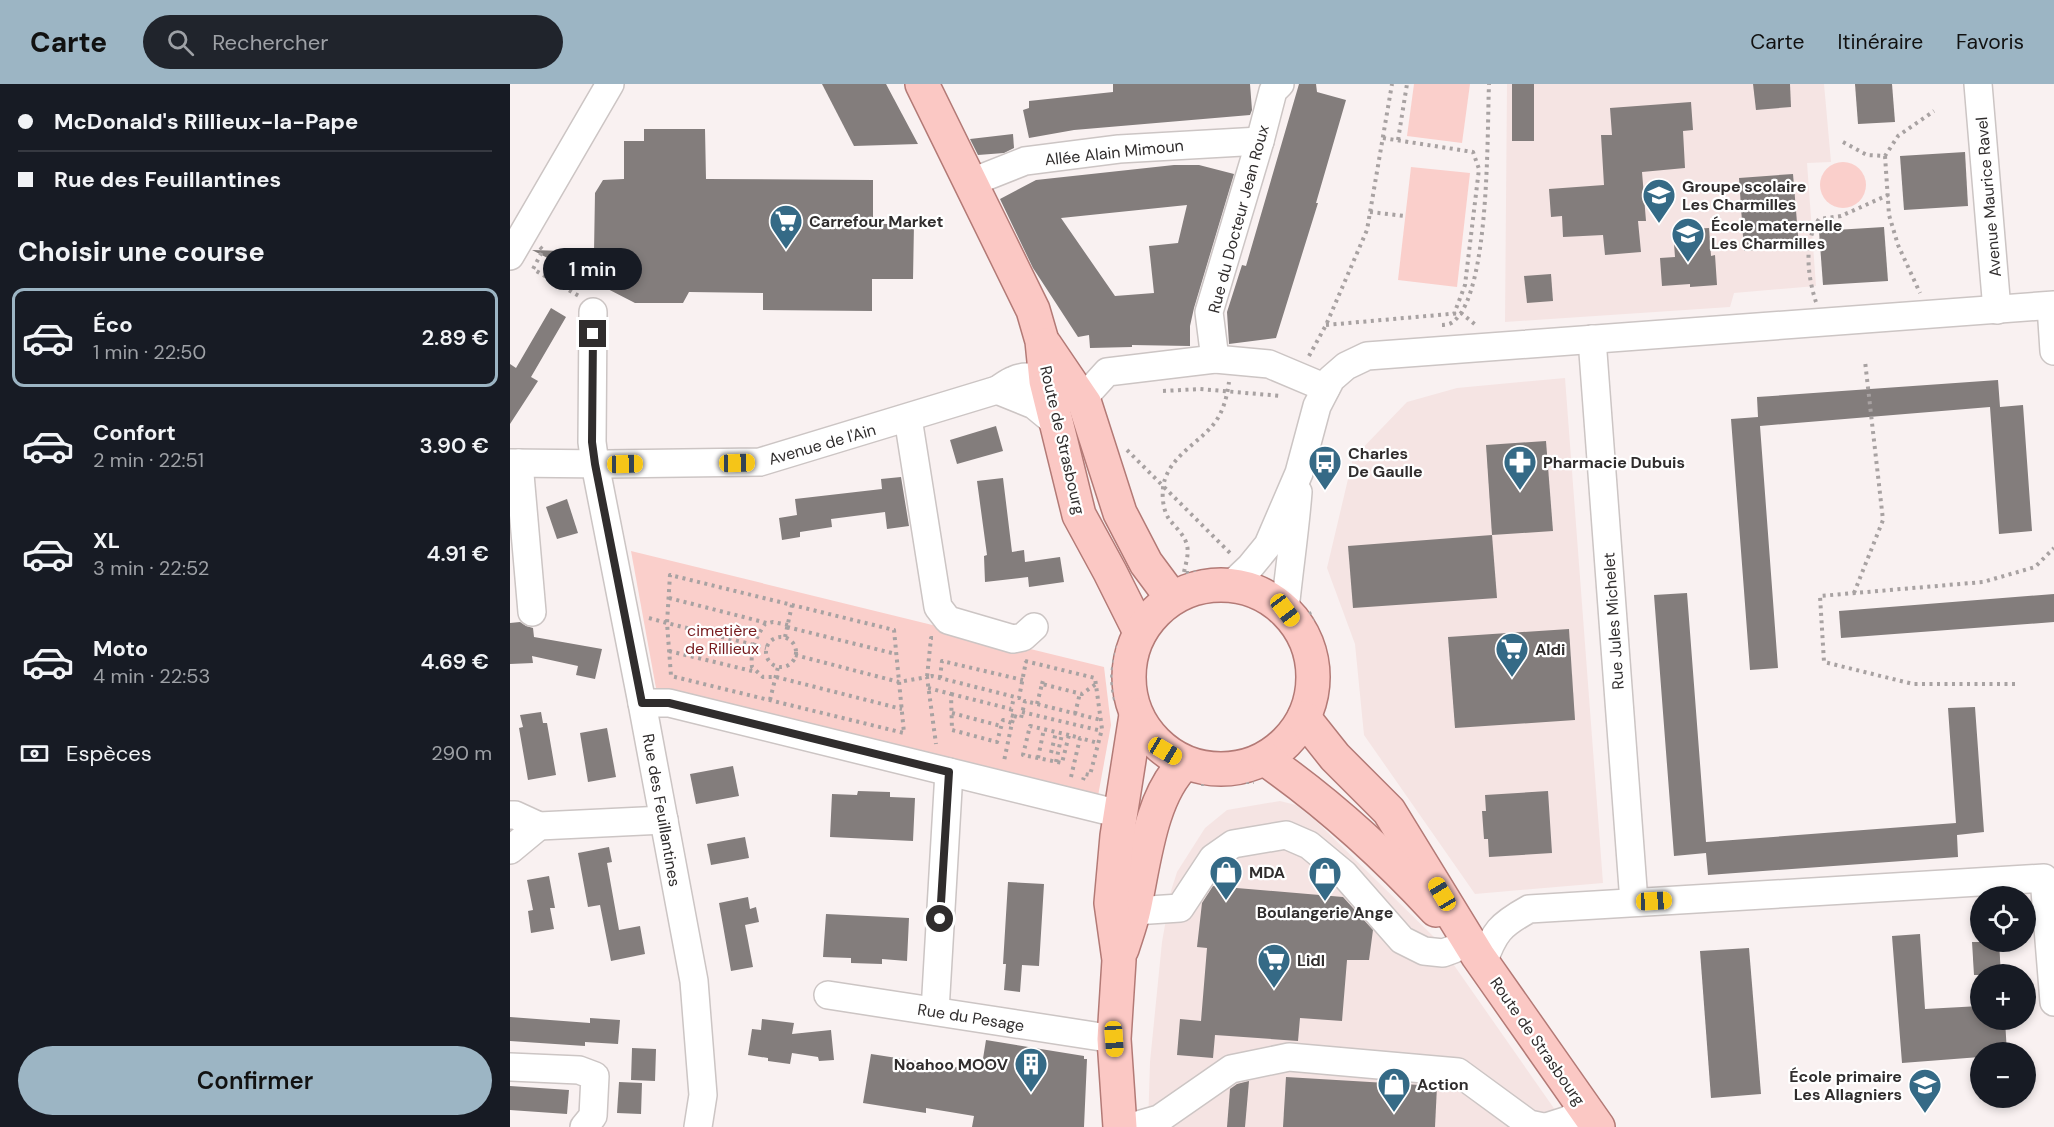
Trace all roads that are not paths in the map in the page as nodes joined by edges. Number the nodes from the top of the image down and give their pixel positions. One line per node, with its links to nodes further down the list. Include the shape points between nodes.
1 (610, 84): 7 (street)
2 (922, 84): 6 (main road, Route de Strasbourg)
3 (1280, 84): 5 (street, Rue du Docteur Jean Roux, via 1273,91)
4 (1978, 84): 9 (street, Avenue Maurice Ravel)
5 (1260, 141): 6 (street, Allée Alain Mimoun, via 1119,149 1025,161); 14 (street, Rue du Docteur Jean Roux, via 1209,312)
6 (972, 182): 12 (main road, Route de Strasbourg, via 1033,310)
7 (510, 256)
8 (2052, 306): 9 (street); 13 (street)
9 (1997, 310): 11 (street)
10 (593, 312): 22 (street, Rue des Feuillantines)
11 (1592, 339): 16 (street, via 1367,356 1346,366); 41 (street, Rue Jules Michelet)
12 (1042, 341): 15 (main road, Route de Strasbourg); 18 (main road, Route de Strasbourg)
13 (2054, 351)
14 (1224, 359): 16 (street, via 1269,364); 18 (street, via 1107,372 1087,394)
15 (1046, 381): 17 (street, Avenue de l'Ain, via 1015,379); 18 (street, Avenue de l'Ain); 20 (main road, Route de Strasbourg)
16 (1326, 388): 23 (street, via 1317,406)
17 (997, 390): 19 (street, Avenue de l'Ain); 20 (street, via 1034,405)
18 (1085, 404): 24 (main road, Route de Strasbourg, via 1120,513 1146,564)
19 (908, 418): 22 (street, Avenue de l'Ain, via 760,462); 28 (street, via 938,607 948,620 1013,639 1023,637)
20 (1057, 423): 29 (main road, Route de Strasbourg, via 1079,515)
21 (515, 463): 22 (street, Avenue de l'Ain); 27 (street, Avenue de l'Ain)
22 (595, 464): 30 (street, Rue des Feuillantines)
23 (1299, 473): 25 (street, via 1268,544); 26 (street)
24 (1178, 585): 25 (main road); 29 (main road)
25 (1231, 585): 26 (main road, via 1260,593)
26 (1285, 610): 32 (main road, via 1303,633 1312,661 1312,690)
27 (532, 612)
28 (1034, 627)
29 (1140, 632): 31 (main road, via 1130,659 1128,687)
30 (642, 703): 33 (street, via 669,703); 38 (street, Rue des Feuillantines)
31 (1136, 715): 35 (main road, via 1148,735); 36 (main road)
32 (1304, 718): 34 (main road, via 1287,742); 43 (main road, Route de Strasbourg, via 1335,757 1389,811)
33 (948, 759): 36 (street); 47 (street)
34 (1265, 759): 35 (main road, via 1225,770); 43 (main road, Route de Strasbourg, via 1309,790 1361,835)
35 (1185, 763): 42 (main road, via 1170,780 1159,802)
36 (1120, 814): 44 (main road, via 1111,903)
37 (510, 815): 39 (street)
38 (664, 820): 39 (street); 52 (street, Rue des Feuillantines, via 693,981 703,1095)
39 (540, 826): 40 (street)
40 (510, 850)
41 (1634, 903): 43 (street, via 1529,909 1513,918); 46 (street, via 2044,878)
42 (1134, 911): 43 (street, via 1180,908 1213,858 1233,844 1286,835 1309,845 1344,874 1402,940 1424,951 1443,953 1454,949); 44 (main road)
43 (1475, 953): 50 (main road, Route de Strasbourg)
44 (1119, 960): 48 (main road)
45 (828, 995): 47 (street, Rue du Pesage)
46 (2054, 1002)
47 (935, 1011): 48 (street, Rue du Pesage)
48 (1114, 1039): 53 (main road)
49 (510, 1067): 51 (street, via 579,1070 595,1076 592,1116)
50 (1592, 1118): 55 (street)
51 (584, 1127)
52 (698, 1127)
53 (1120, 1127)
54 (1131, 1127): 55 (street, via 1159,1119 1231,1069 1289,1057 1458,1072 1529,1124)
55 (1545, 1127)

